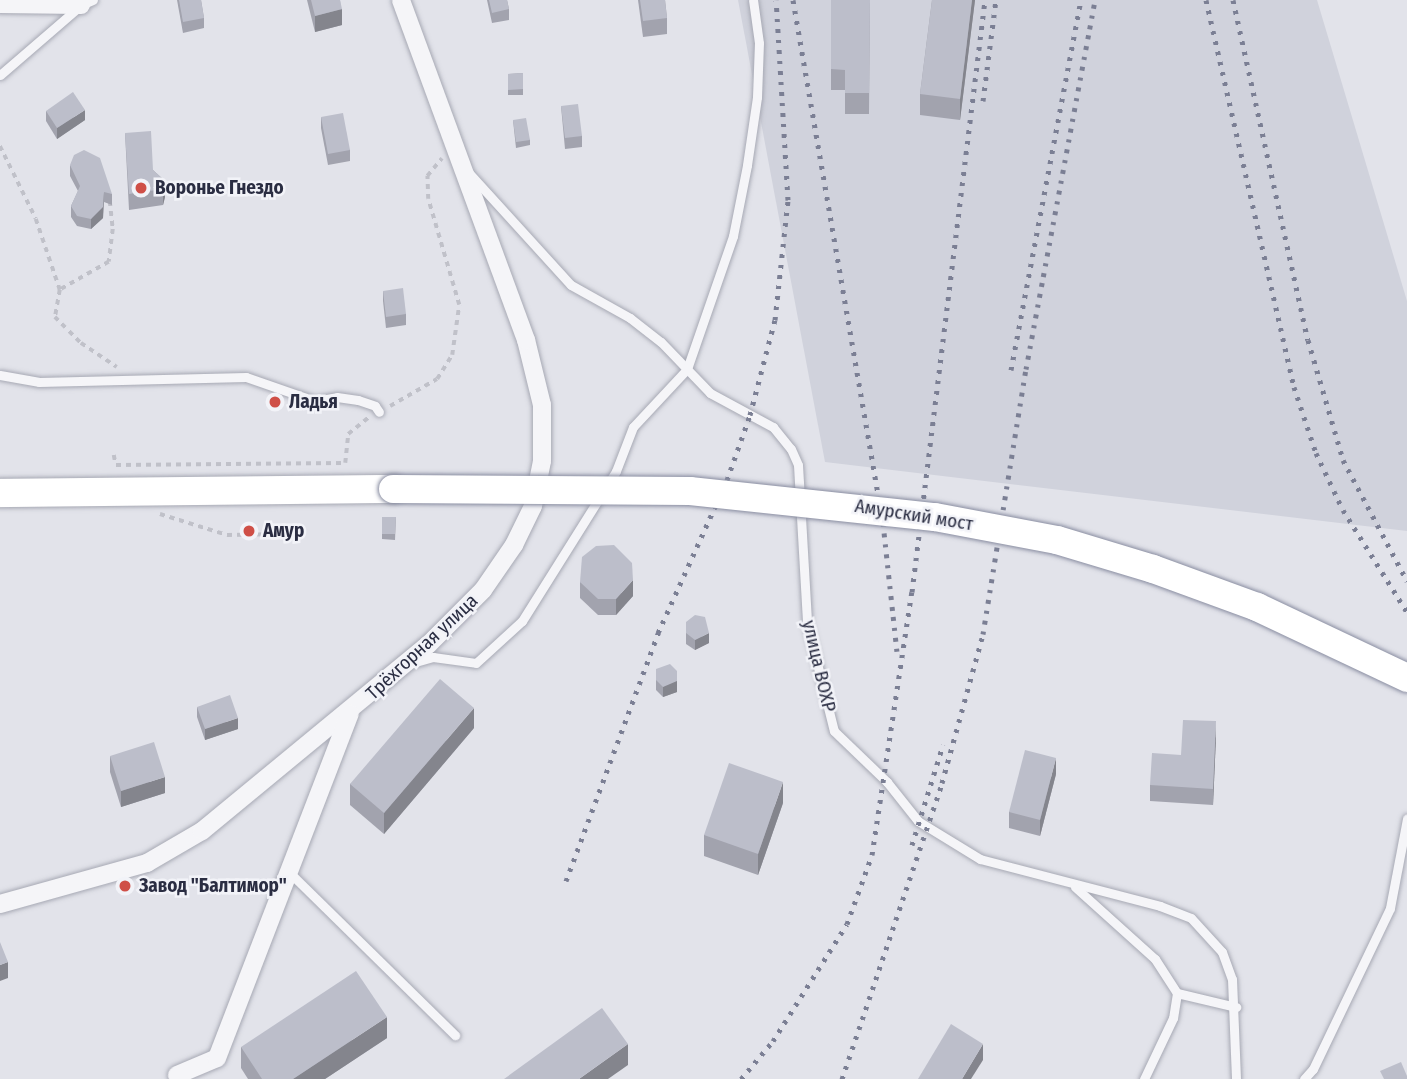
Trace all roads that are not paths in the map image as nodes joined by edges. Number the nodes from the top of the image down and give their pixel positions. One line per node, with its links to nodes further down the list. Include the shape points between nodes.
1 (401, 0): 6 (street, Трёхгорная улица)
2 (753, 0): 7 (lane, via 759,43 747,166 733,236)
3 (87, 2): 4 (street); 5 (lane)
4 (0, 4)
5 (0, 75)
6 (464, 169): 7 (lane, улица ВОХР, via 495,197 556,271 630,318); 11 (street, Трёхгорная улица, via 526,340 542,405 542,461 533,506 514,545 483,590)
7 (687, 369): 11 (lane, via 634,427 616,471 522,621 476,663 433,657); 16 (lane, улица ВОХР, via 710,393 773,427 792,449 798,465 807,623 834,732 928,827 980,859)
8 (0, 375): 9 (lane, via 39,382 246,377 315,401 358,400)
9 (379, 412)
10 (0, 493): 12 (highway, Амурский мост, bridge, via 690,491 949,519 1057,540 1153,569 1257,607)
11 (403, 666): 13 (street, Трёхгорная улица)
12 (1407, 678)
13 (351, 712): 15 (street); 17 (street, Трёхгорная улица, via 202,831 147,863)
14 (1407, 818): 24 (lane, via 1390,908 1313,1069)
15 (289, 872): 20 (lane); 21 (street, via 218,1058)
16 (1074, 886): 18 (lane, via 1155,959); 19 (lane, улица ВОХР, via 1191,918 1222,952)
17 (0, 904)
18 (1177, 993): 19 (lane); 22 (lane, via 1173,1018)
19 (1236, 1007): 23 (lane, улица ВОХР)
20 (455, 1035)
21 (177, 1075)
22 (1144, 1079)
23 (1236, 1079)
24 (1304, 1079)

